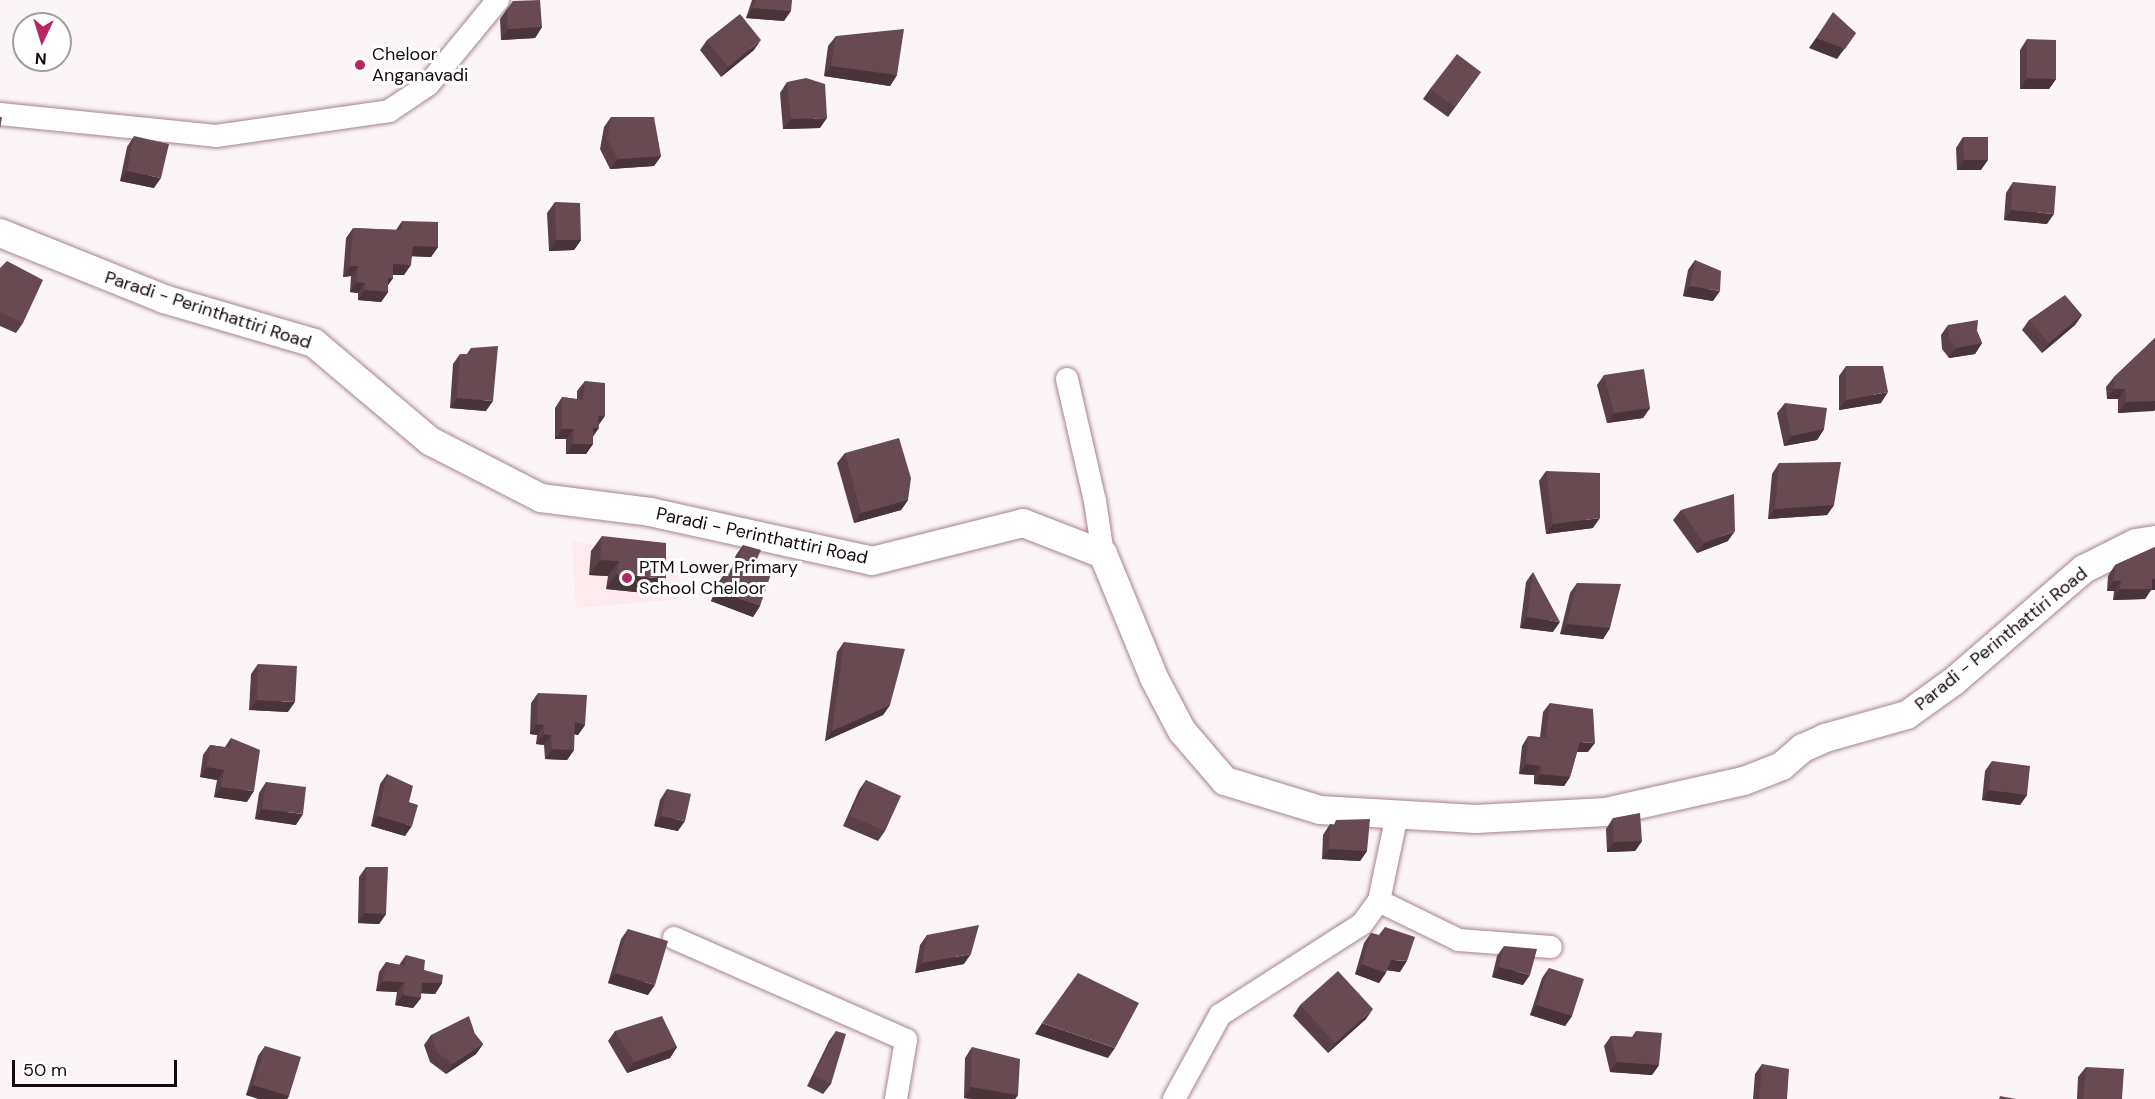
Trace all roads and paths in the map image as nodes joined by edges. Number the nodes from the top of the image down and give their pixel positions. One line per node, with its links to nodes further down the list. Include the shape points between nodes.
1 (498, 0): 2 (street, via 428,85 389,111 216,136)
2 (0, 114)
3 (0, 233): 6 (main road, Paradi - Perinthattiri Road, via 164,299 314,343 430,441 541,498 650,512 872,561 1023,523)
4 (1067, 379): 6 (street)
5 (2155, 540): 7 (main road, Paradi - Perinthattiri Road, via 2136,543 2084,568 1953,682 1907,715 1825,738 1803,748 1782,766 1744,781 1605,812 1476,819)
6 (1103, 554): 7 (main road, Paradi - Perinthattiri Road, via 1154,678 1182,731 1225,782 1320,810)
7 (1397, 815): 8 (street)
8 (1379, 901): 10 (street, via 1459,940); 12 (street, via 1362,924 1220,1015)
9 (674, 938): 11 (street, via 906,1040)
10 (1551, 947)
11 (896, 1099)
12 (1174, 1099)

